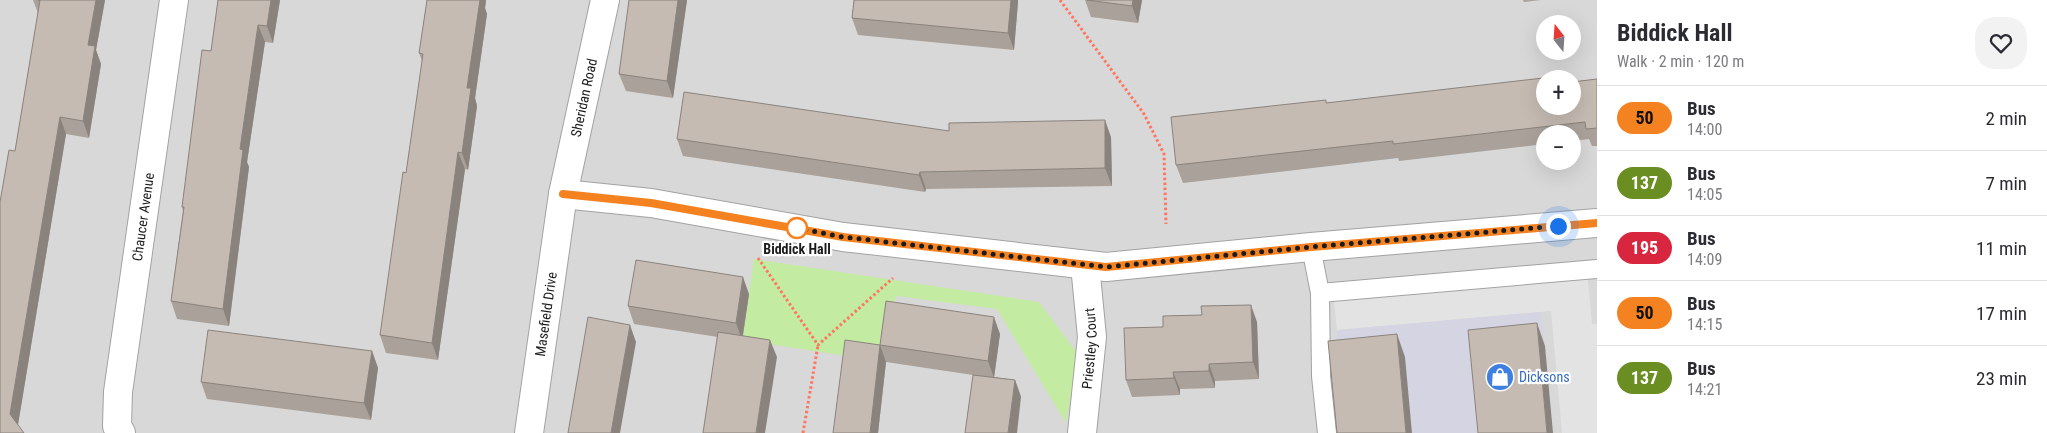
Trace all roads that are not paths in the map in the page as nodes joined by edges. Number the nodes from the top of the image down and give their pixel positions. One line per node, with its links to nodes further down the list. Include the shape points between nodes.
1 (174, 0): 9 (street, Chaucer Avenue, via 118,392 117,426)
2 (605, 0): 3 (street, Sheridan Road)
3 (563, 194): 6 (street, via 651,203 843,237); 10 (street, Masefield Drive)
4 (1597, 223): 5 (street)
5 (1311, 247): 6 (street, via 1106,267); 8 (lane)
6 (1085, 265): 11 (street, Priestley Court, via 1092,337)
7 (1597, 270): 8 (lane)
8 (1320, 293): 12 (lane, via 1321,376)
9 (121, 433)
10 (529, 433)
11 (1082, 433)
12 (1328, 433)

